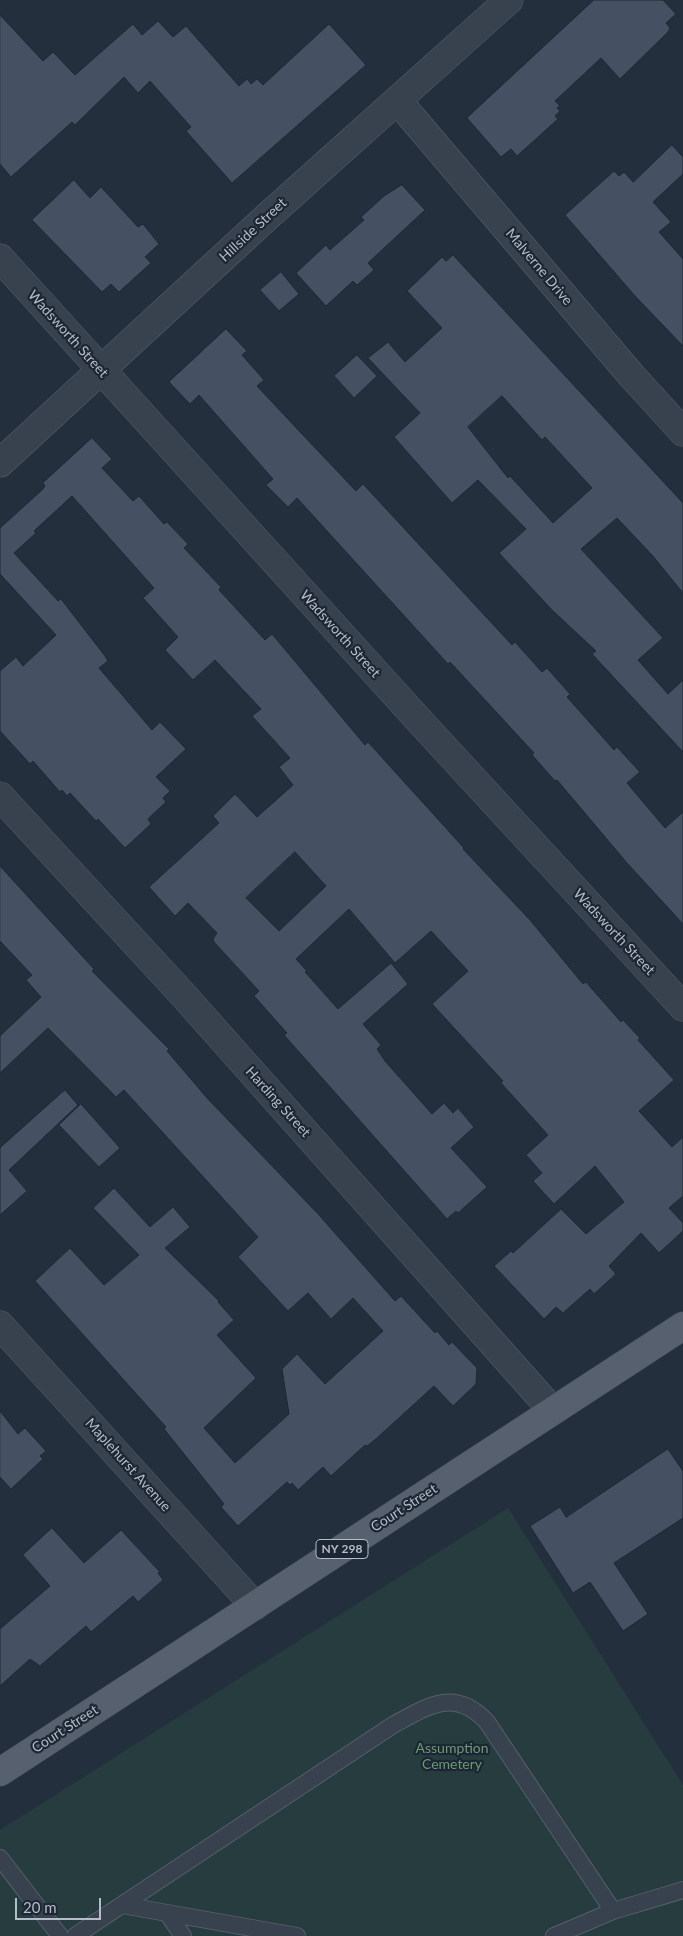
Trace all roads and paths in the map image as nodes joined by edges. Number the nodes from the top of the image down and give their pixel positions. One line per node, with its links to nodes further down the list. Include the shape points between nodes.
1 (509, 0): 2 (street, Hillside Street)
2 (397, 100): 4 (street, Hillside Street); 5 (street, Malverne Drive)
3 (0, 258): 4 (street, Wadsworth Street)
4 (102, 371): 6 (street, Hillside Street); 8 (street, Wadsworth Street)
5 (683, 432)
6 (0, 463)
7 (0, 796): 11 (street, Harding Street, via 185,997)
8 (683, 1007)
9 (0, 1324): 12 (street, Maplehurst Avenue)
10 (683, 1326): 11 (main road, Court Street / NY 298)
11 (553, 1411): 12 (main road, Court Street / NY 298)
12 (255, 1606): 13 (main road, Court Street / NY 298)
13 (0, 1772)
14 (0, 1858): 19 (lane)
15 (683, 1890): 17 (lane)
16 (122, 1905): 17 (lane, via 394,1725 441,1702 459,1703 476,1710 488,1722); 18 (lane); 20 (lane)
17 (612, 1911): 23 (lane)
18 (167, 1913): 21 (lane); 22 (lane)
19 (60, 1936)
20 (75, 1936)
21 (183, 1936)
22 (298, 1936)
23 (554, 1936)

